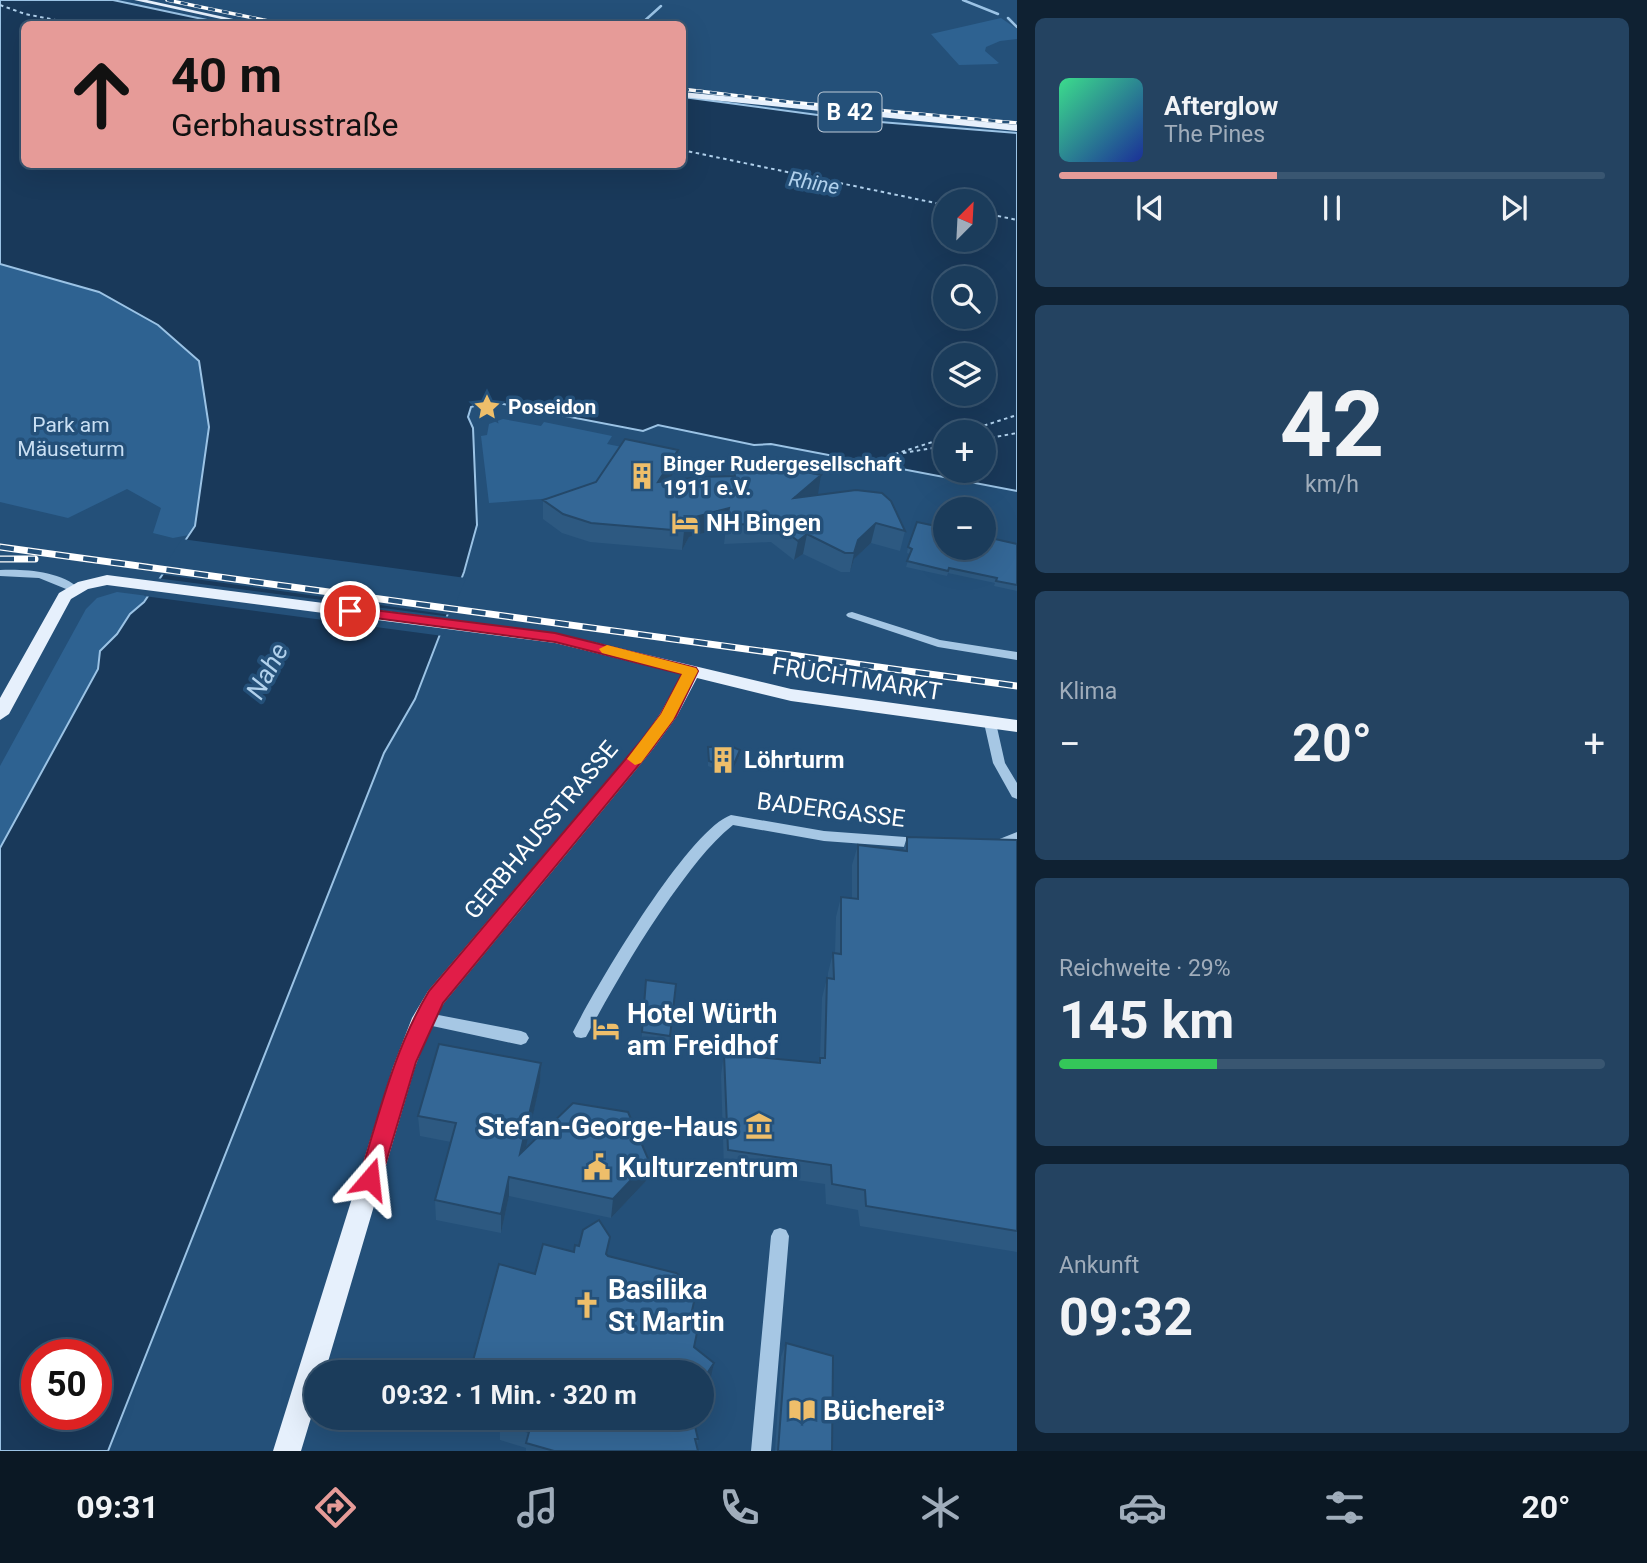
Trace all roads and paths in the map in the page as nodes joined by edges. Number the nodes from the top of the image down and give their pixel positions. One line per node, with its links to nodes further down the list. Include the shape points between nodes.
1 (137, 0): 2 (main road)
2 (237, 21)
3 (686, 94): 4 (main road, B 42)
4 (1017, 128)
5 (0, 573): 6 (street, via 40,574)
6 (75, 589): 9 (main road, FRUCHTMARKT, via 101,580 455,625 573,641); 10 (main road, via 62,600)
7 (852, 615): 8 (street, via 938,643)
8 (1017, 656)
9 (691, 671): 11 (main road, FRUCHTMARKT, via 803,697); 17 (main road, GERBHAUSSTRASSE, via 647,745 541,868)
10 (0, 714)
11 (989, 723): 12 (main road, FRUCHTMARKT); 13 (street, via 996,754)
12 (1017, 726)
13 (1017, 794)
14 (1017, 837): 16 (street, via 999,846)
15 (934, 844): 18 (street, BADERGASSE, via 824,836 731,820 695,853 657,905)
16 (986, 846)
17 (423, 1018): 19 (street); 21 (main road, GERBHAUSSTRASSE)
18 (581, 1032)
19 (521, 1038)
20 (779, 1236): 22 (street)
21 (287, 1451)
22 (761, 1451)

